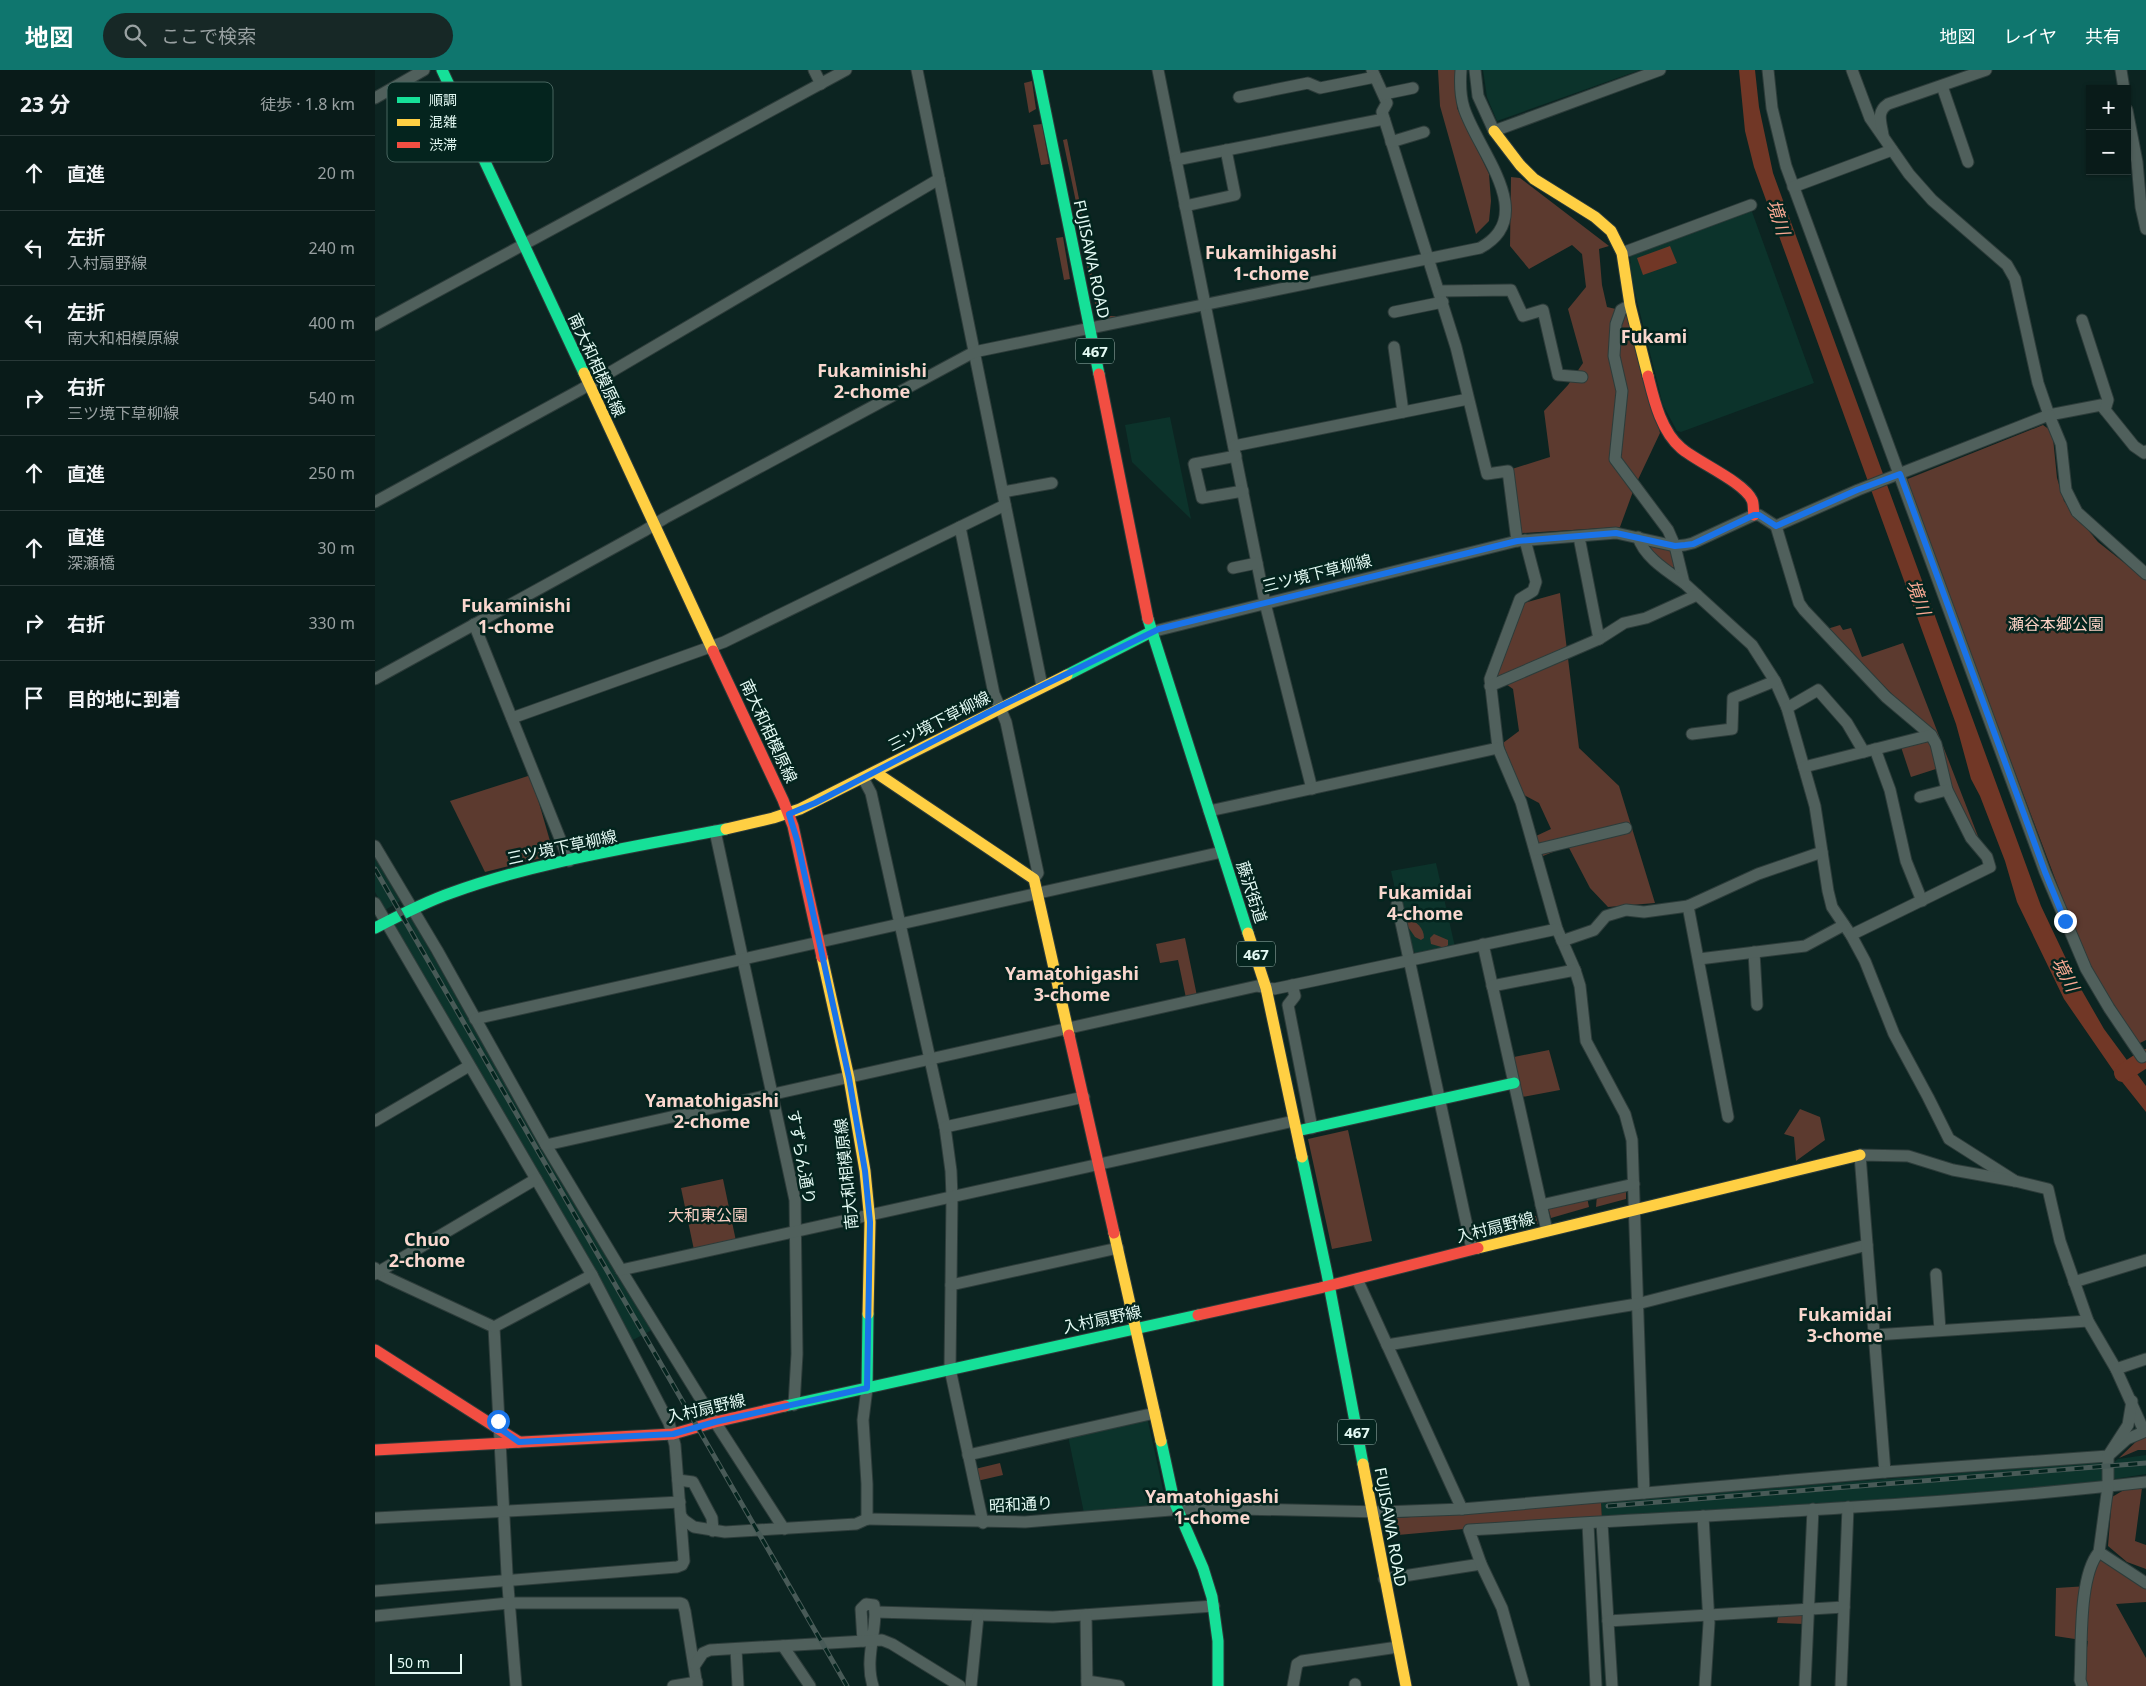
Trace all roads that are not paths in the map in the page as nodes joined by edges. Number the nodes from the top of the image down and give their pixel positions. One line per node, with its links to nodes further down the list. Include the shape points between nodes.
1 (424, 70): 16 (street)
2 (442, 70): 17 (main road, 南大和相模原線)
3 (814, 70): 18 (street)
4 (846, 70): 18 (street)
5 (917, 70): 38 (street)
6 (1037, 70): 52 (main road, FUJISAWA ROAD / 467)
7 (1158, 70): 34 (street)
8 (1461, 70): 45 (street, via 1460,91 1465,109 1506,201 1505,221 1494,238 1480,248)
9 (1475, 70): 28 (street, via 1478,96)
10 (1660, 70): 28 (street)
11 (1768, 70): 39 (street, via 1772,108)
12 (1852, 70): 30 (street, via 1870,118)
13 (1986, 70): 20 (street)
14 (2121, 70): 19 (street)
15 (1373, 74): 23 (street); 24 (street, via 1320,88 1308,83)
16 (403, 82)
17 (448, 82)
18 (821, 84): 43 (street)
19 (2123, 85)
20 (1941, 86): 30 (street, via 1882,108 1879,113); 37 (street)
21 (1413, 88): 23 (street)
22 (387, 91): 25 (street)
23 (1384, 94): 26 (street, via 1387,102 1382,112)
24 (1239, 96)
25 (375, 98)
26 (1384, 119): 31 (street); 32 (street)
27 (2131, 124): 35 (street)
28 (1494, 131): 44 (main road, via 1534,179 1603,223 1618,242)
29 (1424, 132): 31 (street)
30 (1883, 137): 33 (street)
31 (1391, 142): 45 (street)
32 (1226, 150): 34 (street); 41 (street, via 1235,196)
33 (1892, 150): 39 (street); 60 (street, via 1932,200 2007,265 2012,273 2038,383)
34 (1176, 160): 41 (street)
35 (2142, 161): 42 (street, via 2141,207)
36 (485, 162): 43 (main road, 南大和相模原線)
37 (1968, 162)
38 (939, 179): 54 (street); 56 (street)
39 (1793, 187): 63 (street)
40 (1751, 205): 44 (street)
41 (1185, 206): 47 (street)
42 (2146, 229)
43 (523, 244): 51 (street); 56 (main road, 南大和相模原線)
44 (1622, 254): 48 (main road)
45 (1429, 259): 46 (street); 47 (street)
46 (1441, 296): 49 (street); 55 (street, via 1511,290 1523,316 1543,310 1558,375); 57 (street)
47 (1205, 304): 52 (street); 61 (street)
48 (1630, 306): 69 (main road, via 1655,403 1673,440 1744,490 1752,500); 76 (street, via 1621,310 1616,324 1614,356 1622,391 1615,459 1668,530)
49 (1394, 312)
50 (2083, 320): 58 (street, via 2108,400)
51 (375, 325)
52 (1090, 328): 54 (street); 84 (main road, FUJISAWA ROAD / 467)
53 (1394, 347): 59 (street)
54 (974, 352): 66 (street); 70 (street)
55 (1583, 377)
56 (589, 385): 67 (street); 70 (main road, 南大和相模原線)
57 (1468, 398): 59 (street); 75 (street, via 1487,474 1508,471)
58 (2105, 410): 60 (street, via 2101,405); 62 (street, via 2134,446 2144,453)
59 (1403, 412): 61 (street)
60 (2049, 415): 63 (street); 79 (street, via 2061,444 2066,490 2077,512)
61 (1235, 451): 65 (street); 65 (street, via 1194,464 1202,498)
62 (2146, 451)
63 (1898, 474): 71 (street); 140 (street, via 2059,909 2086,969 2109,1008)
64 (1052, 483): 66 (street)
65 (1243, 491): 77 (street)
66 (1003, 492): 68 (street)
67 (375, 502)
68 (1005, 505): 72 (street); 89 (street)
69 (1754, 515): 71 (street); 76 (street, via 1693,544)
70 (654, 524): 83 (street); 86 (main road, 南大和相模原線)
71 (1776, 526): 95 (street, via 1799,603 1804,610 1879,690)
72 (960, 527): 86 (street); 91 (street)
73 (1579, 537): 74 (street, 三ツ境下草柳線, via 1616,533); 75 (street, 三ツ境下草柳線); 85 (street)
74 (1638, 537): 76 (street, 三ツ境下草柳線); 80 (street, via 1641,547)
75 (1521, 540): 82 (street, 三ツ境下草柳線); 90 (street, via 1536,582 1533,591 1520,599)
76 (1675, 546): 80 (street)
77 (1257, 563): 78 (street); 82 (street)
78 (1233, 568)
79 (2146, 574)
80 (1683, 583): 81 (street)
81 (1697, 595): 85 (street, via 1646,618 1624,623); 88 (street, via 1752,645)
82 (1265, 602): 84 (street, 三ツ境下草柳線); 101 (street)
83 (474, 624): 87 (street); 93 (street)
84 (1151, 632): 89 (main road, 三ツ境下草柳線); 104 (main road, 藤沢街道 / 467)
85 (1599, 639): 90 (street)
86 (711, 647): 93 (street); 105 (main road, 南大和相模原線)
87 (375, 679)
88 (1775, 680): 92 (street); 94 (street, via 1733,698 1732,728)
89 (1042, 686): 91 (main road, 三ツ境下草柳線)
90 (1491, 686): 96 (street)
91 (999, 707): 99 (main road, 三ツ境下草柳線); 113 (street, via 1006,722 1038,873)
92 (1787, 708): 97 (street, via 1818,690); 98 (street)
93 (512, 718): 112 (street)
94 (1692, 734)
95 (1931, 735): 97 (street); 102 (street)
96 (1498, 748): 101 (street); 109 (street, via 1521,802)
97 (1870, 750): 98 (street); 115 (street, via 1890,790 1906,861)
98 (1803, 767): 111 (street, via 1815,806)
99 (875, 772): 100 (main road, 三ツ境下草柳線); 113 (main road)
100 (863, 778): 105 (main road, 三ツ境下草柳線); 121 (street, via 871,793)
101 (1312, 788): 104 (street)
102 (1947, 790): 103 (street); 115 (street, via 1971,838 1991,867)
103 (1920, 797)
104 (1209, 811): 110 (main road, 藤沢街道 / 467)
105 (789, 814): 107 (main road, 三ツ境下草柳線); 126 (main road, 南大和相模原線)
106 (1626, 828): 109 (street)
107 (715, 831): 112 (main road, 三ツ境下草柳線); 131 (street, すずらん通り)
108 (375, 846): 119 (street)
109 (1535, 850): 124 (street)
110 (1222, 852): 114 (street); 136 (main road, 藤沢街道 / 467)
111 (1822, 852): 118 (street, via 1758,874); 122 (street, via 1830,899)
112 (569, 862): 119 (main road, 三ツ境下草柳線, via 487,880)
113 (1035, 879): 114 (main road)
114 (1038, 894): 121 (street); 139 (main road)
115 (1922, 901): 125 (street)
116 (375, 903): 120 (street)
117 (1397, 904): 132 (street)
118 (1688, 906): 127 (street, via 1645,912 1626,910 1606,916 1594,930); 130 (street)
119 (411, 908): 120 (main road, 三ツ境下草柳線); 138 (street)
120 (386, 922): 123 (main road, 三ツ境下草柳線); 142 (street)
121 (900, 924): 126 (street); 141 (street)
122 (1844, 925): 125 (street); 129 (street, via 1805,946)
123 (375, 928)
124 (1557, 929): 127 (street); 128 (street)
125 (1851, 935): 157 (street, via 1893,1034 1949,1139)
126 (819, 942): 131 (street); 143 (main road, 南大和相模原線)
127 (1562, 942): 133 (street)
128 (1483, 944): 132 (street); 135 (street)
129 (1754, 952): 130 (street); 137 (street)
130 (1699, 959): 148 (street)
131 (743, 960): 138 (street); 145 (street, すずらん通り)
132 (1409, 961): 134 (street); 147 (street)
133 (1575, 970): 135 (street); 158 (street, via 1586,1041 1625,1114 1632,1140)
134 (1292, 985): 136 (street); 152 (street, via 1295,996 1288,1005)
135 (1492, 986): 144 (street)
136 (1267, 988): 139 (street, via 1257,986); 150 (main road, 藤沢街道 / 467)
137 (1757, 1005)
138 (475, 1019): 153 (street)
139 (1068, 1029): 141 (street); 146 (main road)
140 (2141, 1050)
141 (930, 1060): 143 (street); 151 (street)
142 (469, 1066): 149 (street); 156 (street)
143 (849, 1078): 145 (street); 162 (main road, 南大和相模原線, via 862,1147)
144 (1514, 1083): 147 (main road); 160 (street)
145 (774, 1095): 153 (street); 164 (street, すずらん通り, via 795,1200)
146 (1084, 1097): 151 (street); 155 (main road)
147 (1440, 1100): 152 (main road); 167 (street)
148 (1728, 1117)
149 (375, 1121)
150 (1296, 1126): 152 (main road); 155 (street); 176 (main road, 藤沢街道 / 467)
151 (945, 1127): 159 (street)
152 (1312, 1128)
153 (547, 1146): 169 (street)
154 (1860, 1156): 157 (street, via 1908,1156 1953,1170); 161 (main road, 入村扇野線); 165 (street)
155 (1099, 1164): 159 (street); 166 (main road)
156 (536, 1179): 170 (street); 172 (street)
157 (2015, 1181): 174 (street, via 2048,1189)
158 (1634, 1184): 160 (street); 161 (street)
159 (952, 1197): 162 (street); 175 (street)
160 (1541, 1205): 163 (street)
161 (1634, 1209): 163 (main road, 入村扇野線); 177 (street)
162 (869, 1215): 164 (street); 188 (main road, 南大和相模原線)
163 (1547, 1230): 167 (main road, 入村扇野線)
164 (797, 1231): 169 (street); 190 (street, すずらん通り)
165 (1867, 1245): 177 (street); 182 (street)
166 (1118, 1248): 175 (street); 180 (main road)
167 (1472, 1249): 173 (main road, 入村扇野線)
168 (2146, 1260): 174 (street)
169 (621, 1270): 192 (street)
170 (376, 1272): 179 (street)
171 (1936, 1274): 181 (street)
172 (592, 1275): 179 (street); 195 (street)
173 (1357, 1279): 176 (main road, 入村扇野線); 183 (street)
174 (2074, 1282): 178 (street)
175 (951, 1285): 186 (street)
176 (1329, 1285): 180 (main road, 入村扇野線); 212 (main road, FUJISAWA ROAD / 467)
177 (1637, 1304): 183 (street); 205 (street)
178 (2088, 1321): 181 (street); 187 (street)
179 (494, 1327): 193 (street)
180 (1135, 1328): 186 (main road, 入村扇野線); 191 (main road)
181 (1940, 1330): 182 (street)
182 (1874, 1335): 201 (street)
183 (1387, 1345): 209 (street)
184 (375, 1350): 193 (main road)
185 (2146, 1359): 187 (street)
186 (950, 1369): 188 (main road, 入村扇野線); 199 (street)
187 (2116, 1369): 189 (street)
188 (867, 1388): 190 (main road, 入村扇野線); 216 (street, 南大和相模原線, via 863,1420)
189 (2132, 1401): 194 (street); 200 (street, via 2128,1425)
190 (794, 1405): 192 (main road, 入村扇野線)
191 (1155, 1414): 199 (street); 208 (main road)
192 (715, 1422): 195 (main road, 入村扇野線); 220 (street)
193 (499, 1428): 196 (main road); 197 (street)
194 (2145, 1431): 200 (street, via 2127,1439)
195 (673, 1434): 196 (main road, 入村扇野線); 202 (street)
196 (519, 1442): 197 (main road, 入村扇野線)
197 (500, 1443): 198 (main road, 入村扇野線); 211 (street)
198 (375, 1450)
199 (968, 1455): 217 (street)
200 (2108, 1456): 201 (street, 昭和通り); 204 (street)
201 (1885, 1472): 205 (street, 昭和通り)
202 (678, 1480): 206 (street); 221 (street, via 693,1482 713,1520)
203 (2146, 1482): 204 (street)
204 (2108, 1486): 207 (street); 222 (street)
205 (1644, 1493): 209 (street, 昭和通り)
206 (680, 1502): 211 (street); 213 (street)
207 (1848, 1507): 210 (street); 230 (street)
208 (1176, 1509): 212 (street, 昭和通り); 217 (street, 昭和通り, via 1025,1522); 229 (main road, via 1203,1568)
209 (1462, 1509): 212 (street, 昭和通り)
210 (1813, 1509): 214 (street); 231 (street)
211 (504, 1512): 215 (street); 225 (street)
212 (1373, 1512): 224 (main road, FUJISAWA ROAD / 467)
213 (681, 1516): 221 (street, 昭和通り, via 694,1527); 225 (street, via 684,1561 677,1567)
214 (1703, 1516): 218 (street); 233 (street)
215 (375, 1518)
216 (867, 1519): 217 (street, 昭和通り); 220 (street, 昭和通り, via 856,1524)
217 (983, 1522)
218 (1602, 1523): 219 (street); 236 (street)
219 (1587, 1524): 223 (street, via 1469,1530); 256 (street)
220 (784, 1529): 221 (street, 昭和通り)
221 (713, 1531)
222 (2099, 1552): 226 (street); 261 (street, via 2093,1558 2086,1578)
223 (1481, 1564): 224 (street); 255 (street, via 1501,1608)
224 (1384, 1579): 239 (main road, FUJISAWA ROAD / 467)
225 (508, 1580): 227 (street); 228 (street)
226 (2146, 1582)
227 (375, 1591)
228 (509, 1603): 234 (street); 241 (street, via 680,1603 684,1607 691,1658); 244 (street)
229 (1213, 1606): 232 (street); 252 (main road, via 1219,1654)
230 (1844, 1607): 231 (street); 260 (street)
231 (1809, 1609): 233 (street); 259 (street)
232 (1085, 1615): 235 (street); 243 (street)
233 (1709, 1615): 236 (street); 258 (street)
234 (375, 1616)
235 (978, 1616): 237 (street, via 875,1612 874,1604 870,1603 863,1606); 250 (street)
236 (1608, 1621): 257 (street)
237 (867, 1641): 238 (street); 248 (street); 249 (street, via 882,1640 892,1644)
238 (783, 1646): 240 (street); 247 (street)
239 (1398, 1647): 253 (street, via 1301,1661 1295,1668); 254 (main road, FUJISAWA ROAD / 467)
240 (736, 1649): 241 (street, via 706,1651); 246 (street)
241 (695, 1665): 242 (street)
242 (697, 1684): 245 (street)
243 (1087, 1684): 251 (street)
244 (516, 1686)
245 (673, 1686)
246 (738, 1686)
247 (810, 1686)
248 (873, 1686)
249 (961, 1686)
250 (971, 1686)
251 (1119, 1686)
252 (1218, 1686)
253 (1293, 1686)
254 (1406, 1686)
255 (1524, 1686)
256 (1596, 1686)
257 (1612, 1686)
258 (1705, 1686)
259 (1805, 1686)
260 (1841, 1686)
261 (2082, 1686)

